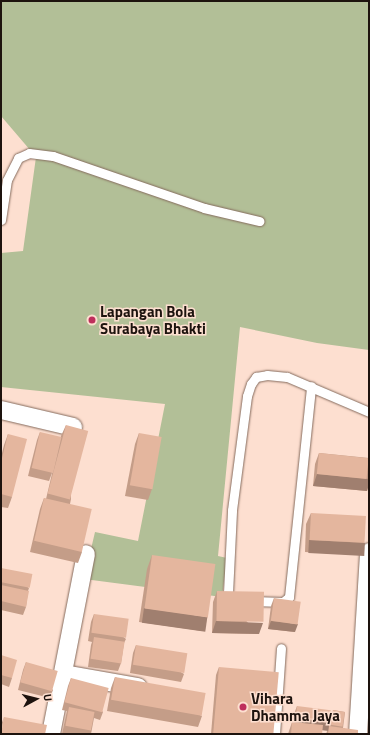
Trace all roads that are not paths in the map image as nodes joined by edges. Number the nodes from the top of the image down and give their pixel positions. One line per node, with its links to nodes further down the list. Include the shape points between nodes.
1 (1, 220): 2 (lane, via 7,180 18,158 29,154 52,156 204,208)
2 (259, 221)
3 (310, 386): 3 (lane, via 287,377 267,375 256,377 251,384 247,396 232,510 228,593 232,600 283,602 289,597); 5 (lane)
4 (1, 410): 6 (street)
5 (369, 412)
6 (73, 427)
7 (369, 552): 14 (street)
8 (86, 554): 10 (street)
9 (281, 648): 13 (lane)
10 (64, 674): 11 (street); 12 (street)
11 (156, 690)
12 (51, 734)
13 (275, 734)
14 (358, 734)

